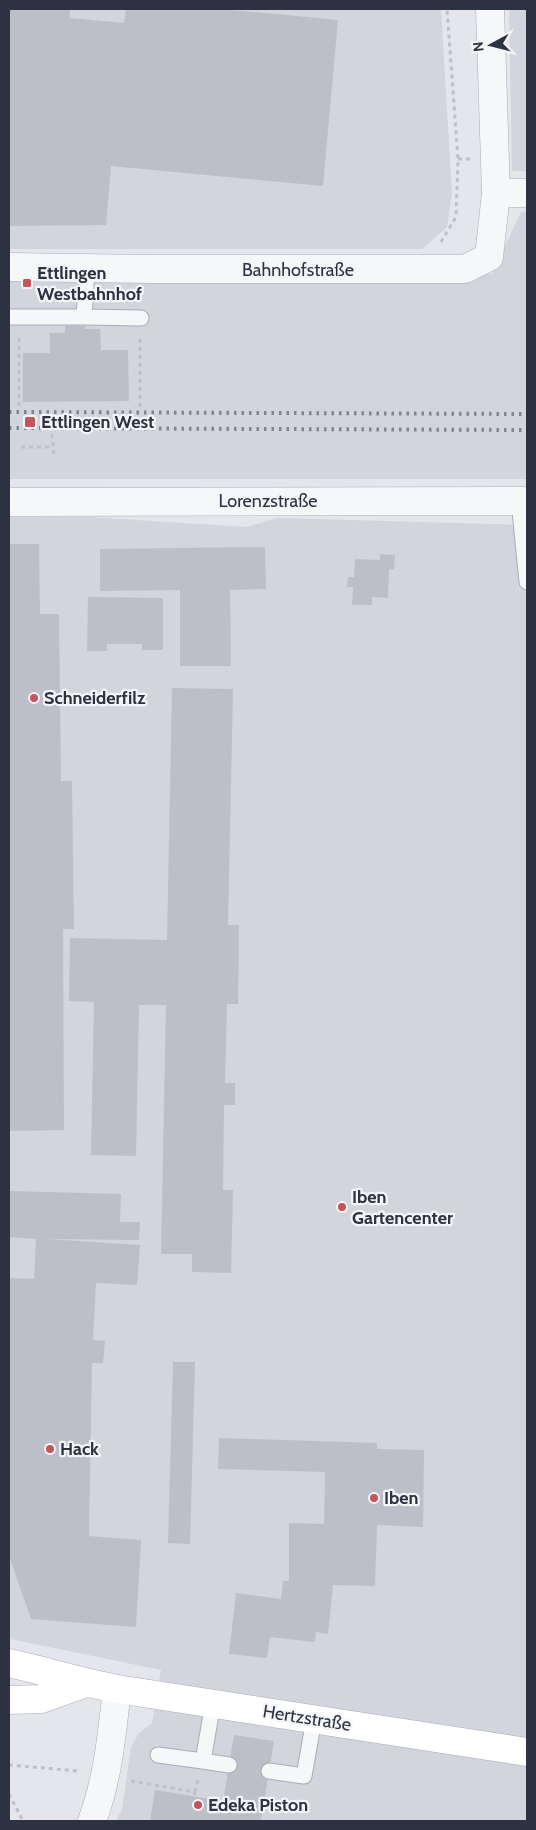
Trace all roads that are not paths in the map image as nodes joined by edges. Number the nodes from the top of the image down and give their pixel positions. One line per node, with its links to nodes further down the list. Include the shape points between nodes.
1 (490, 9): 2 (street)
2 (496, 193): 3 (street); 5 (street, Bahnhofstraße, via 489,257 465,269)
3 (527, 193)
4 (9, 267): 5 (street, Bahnhofstraße)
5 (87, 268): 7 (lane)
6 (14, 317): 7 (lane)
7 (84, 317): 8 (lane)
8 (141, 318)
9 (523, 501): 10 (street, Lorenzstraße); 11 (lane)
10 (9, 502)
11 (527, 582)
12 (9, 1663): 13 (street, Hertzstraße)
13 (86, 1683): 14 (street, Hertzstraße); 15 (street, via 41,1699)
14 (117, 1689): 16 (street, Hertzstraße); 23 (street, via 101,1799)
15 (9, 1700)
16 (213, 1703): 17 (street, Hertzstraße); 20 (lane)
17 (314, 1719): 18 (street, Hertzstraße); 22 (lane, via 304,1776)
18 (527, 1752)
19 (158, 1755): 20 (lane)
20 (203, 1761): 21 (lane)
21 (229, 1765)
22 (269, 1771)
23 (92, 1821)

